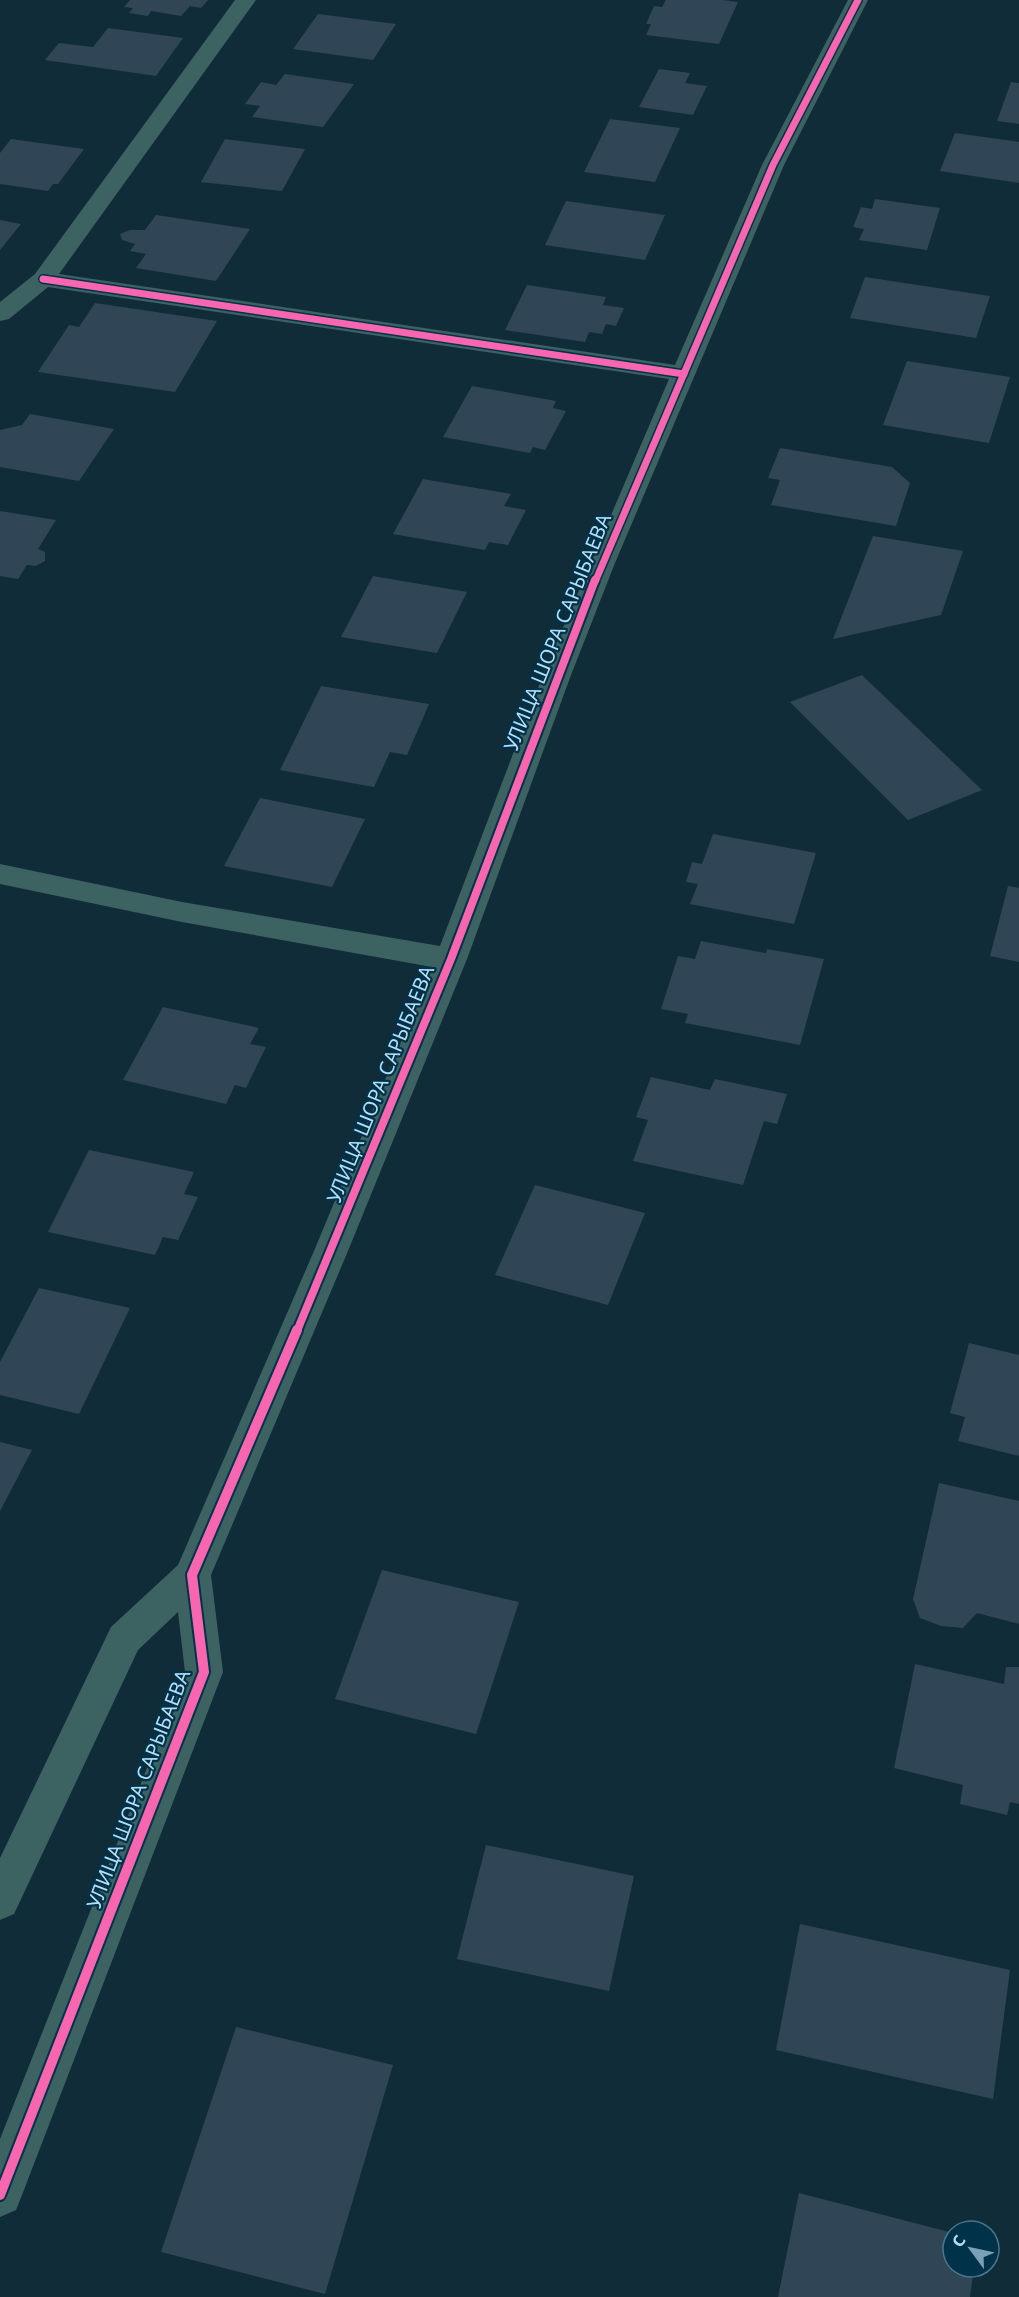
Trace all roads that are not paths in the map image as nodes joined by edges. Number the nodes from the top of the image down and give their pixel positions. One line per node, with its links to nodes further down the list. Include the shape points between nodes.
1 (246, 0): 3 (street)
2 (858, 0): 5 (street, УЛИЦА ШОРА САРЫБАЕВА, via 773,165)
3 (44, 279): 4 (street); 5 (street)
4 (0, 314)
5 (684, 374): 7 (street, УЛИЦА ШОРА САРЫБАЕВА, via 561,665)
6 (0, 874): 7 (street, via 182,912)
7 (451, 959): 8 (street, УЛИЦА ШОРА САРЫБАЕВА)
8 (192, 1575): 9 (street, via 124,1639); 10 (street, УЛИЦА ШОРА САРЫБАЕВА, via 204,1671)
9 (0, 1901)
10 (0, 2195)

